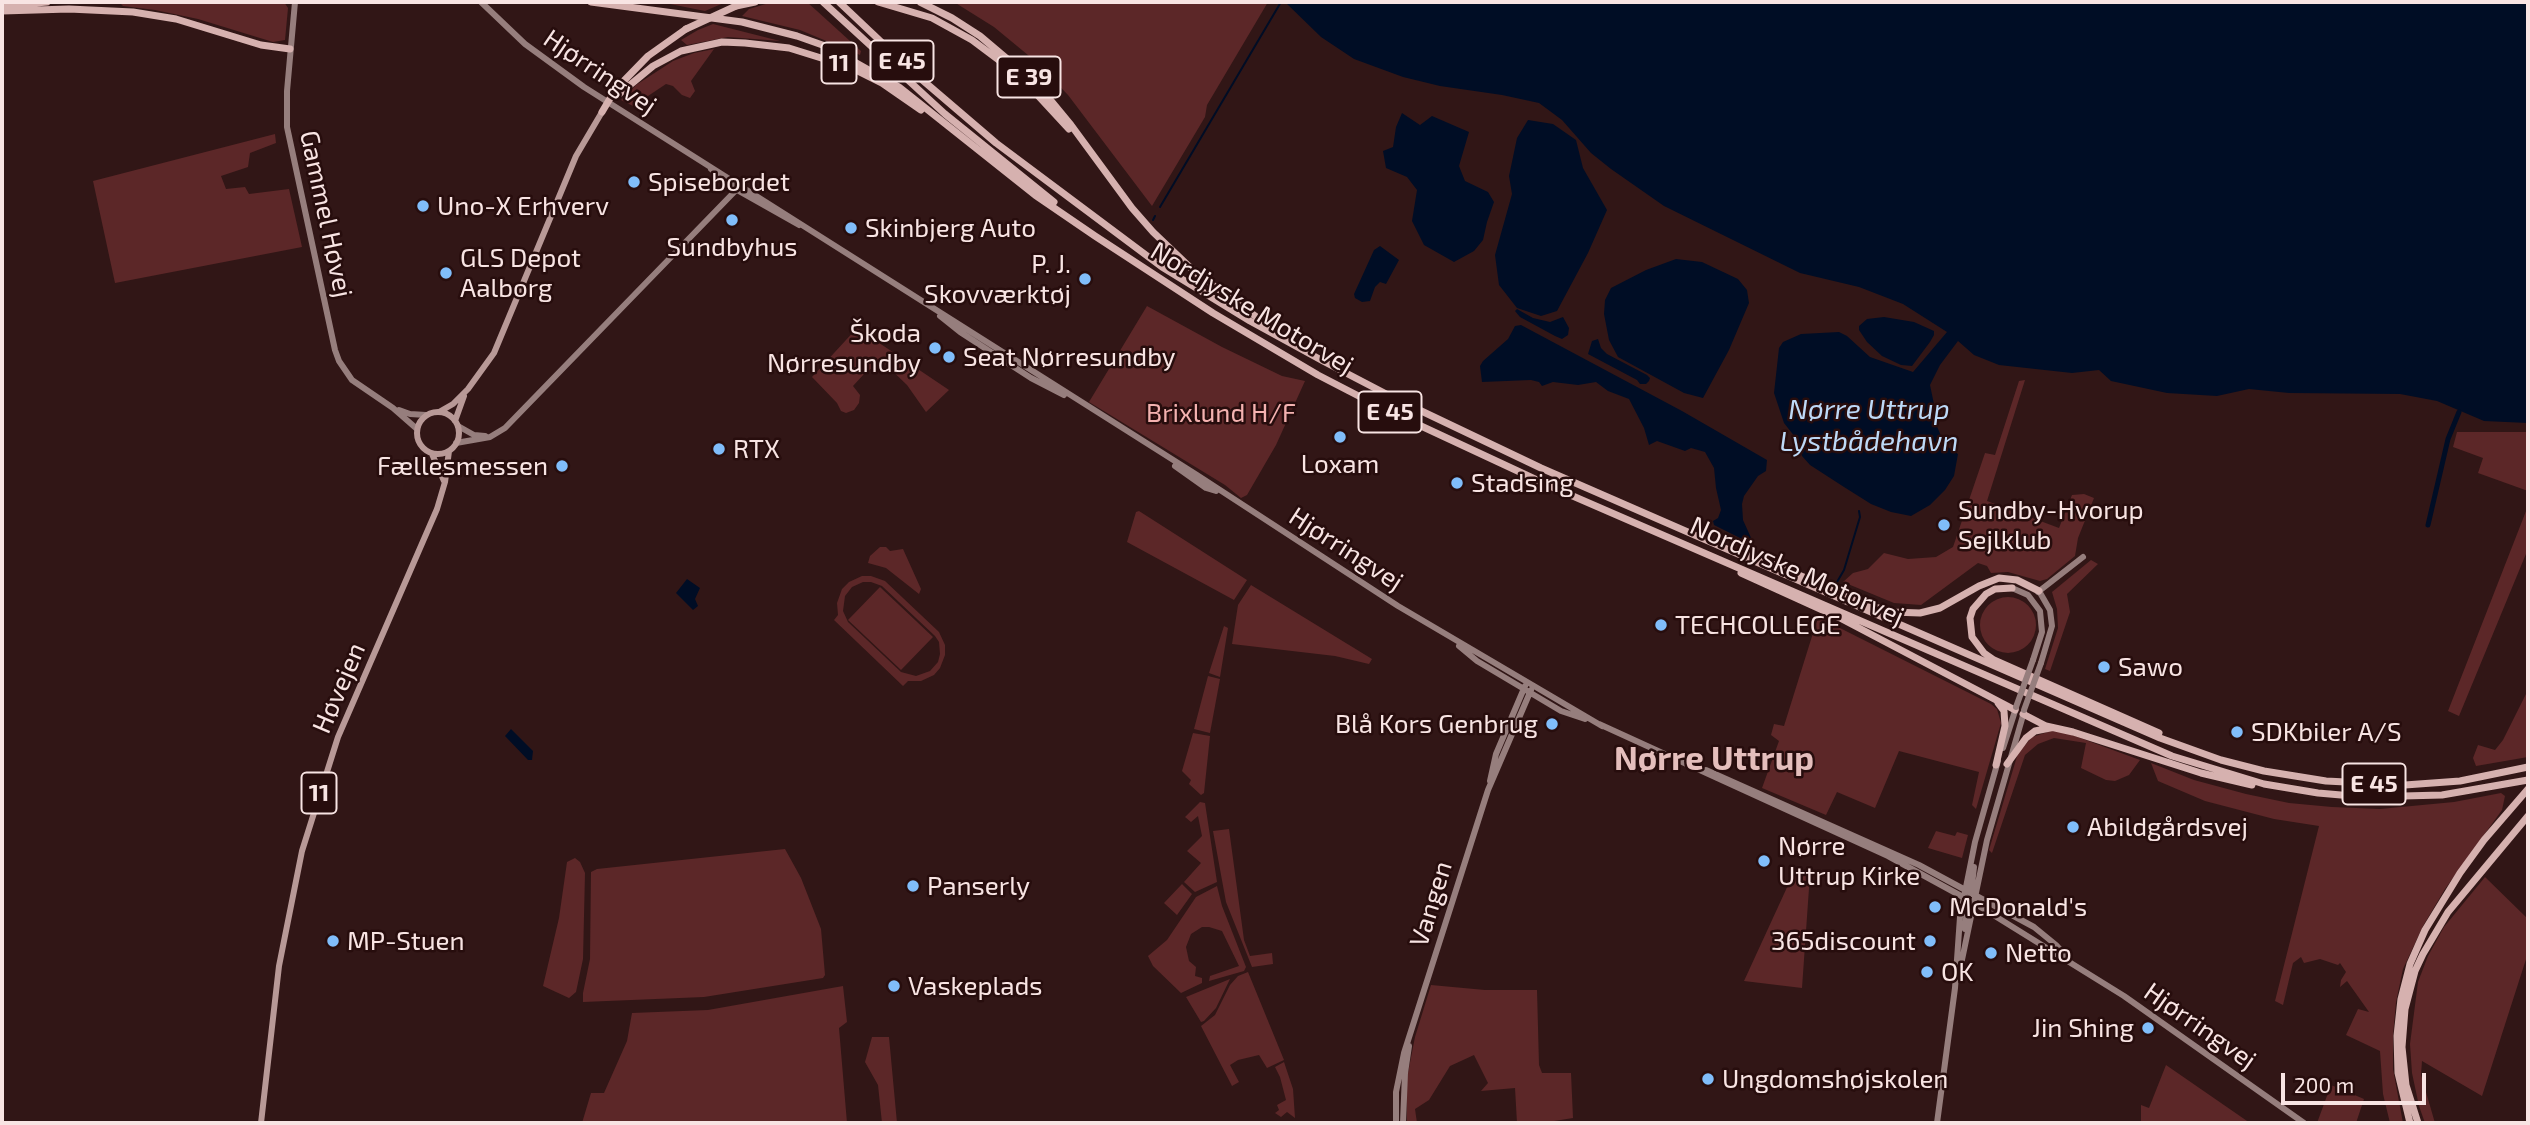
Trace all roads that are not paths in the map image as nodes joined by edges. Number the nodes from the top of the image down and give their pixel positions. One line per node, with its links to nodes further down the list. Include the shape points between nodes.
1 (47, 2): 10 (highway)
2 (295, 2): 12 (street, Gammel Høvej)
3 (481, 2): 16 (street, Hjørringvej, via 546,61)
4 (591, 2): 17 (highway, via 743,22 828,47 899,87)
5 (755, 2): 13 (highway, 11, bridge, via 686,29 648,56)
6 (823, 2): 18 (highway, E 45, via 945,114)
7 (839, 2): 19 (highway, E 45, via 996,143 1162,267)
8 (878, 2): 15 (highway, via 956,30 1020,76)
9 (920, 2): 15 (highway, E 39, via 980,36 1038,85)
10 (2, 6)
11 (2, 11): 12 (highway, via 133,12)
12 (290, 49): 21 (street, Gammel Høvej, via 287,127 335,349 352,380)
13 (617, 92): 14 (highway, 11, bridge); 17 (highway, 11, via 666,58 699,46 745,43 789,48 850,67 881,83)
14 (600, 114): 20 (main road, 11, via 576,156 494,353)
15 (1112, 181): 19 (highway, E 39, via 1153,232 1196,273)
16 (739, 188): 26 (street, via 518,416); 37 (street, Hjørringvej, via 928,306 1039,383 1081,403 1206,488 1222,493 1450,638 1478,661)
17 (1035, 195): 18 (highway)
18 (1095, 236): 32 (highway, Nordjyske Motorvej / E 45, via 1318,375 1506,466)
19 (1290, 341): 31 (highway, Nordjyske Motorvej / E 45, via 1481,440)
20 (468, 389): 22 (main road, 11); 24 (main road, 11)
21 (393, 408): 23 (street, Gammel Høvej); 25 (street, Gammel Høvej)
22 (439, 412): 23 (main road, 11); 24 (main road)
23 (426, 415): 25 (main road)
24 (456, 423): 26 (street, via 474,435); 27 (main road, 11)
25 (417, 429): 29 (main road, via 420,444)
26 (490, 437): 27 (street)
27 (456, 443): 28 (main road)
28 (449, 451): 29 (main road); 30 (main road, Høvejen / 11)
29 (432, 454): 30 (main road)
30 (444, 482): 54 (main road, Høvejen / 11, via 437,509 342,726 302,851 285,934)
31 (1650, 516): 35 (highway, via 1892,612 1940,608 1999,578 2025,582); 42 (highway, Nordjyske Motorvej / E 45, via 2160,738)
32 (1704, 553): 38 (highway); 47 (highway, Nordjyske Motorvej / E 45, via 2172,756)
33 (2083, 556): 35 (street)
34 (2012, 588): 36 (street); 42 (highway, via 1995,589 1973,609 1972,637 1984,653)
35 (2040, 593): 36 (street); 40 (street, bridge, via 2050,610 2052,626)
36 (2033, 600): 39 (street, bridge, via 2042,624)
37 (1528, 687): 50 (street, Hjørringvej, via 1561,710); 53 (street, Vangen, via 1488,790)
38 (1995, 700): 39 (highway); 44 (highway, via 2005,718)
39 (2016, 708): 40 (street); 44 (street)
40 (2024, 712): 41 (highway); 43 (street)
41 (2054, 728): 43 (highway, via 2030,734); 47 (highway, via 2236,783)
42 (2221, 760): 45 (highway, Nordjyske Motorvej / E 45, via 2293,777 2394,785 2460,781)
43 (2007, 764): 50 (street)
44 (1996, 765): 50 (street)
45 (2528, 766)
46 (2528, 780): 47 (highway, Nordjyske Motorvej / E 45, via 2403,798)
47 (2292, 789)
48 (2528, 789): 59 (highway, via 2460,873 2410,964 2397,1036 2401,1091)
49 (2528, 816): 60 (highway, via 2448,912 2415,971 2403,1047 2406,1085)
50 (1969, 896): 51 (street); 51 (street); 52 (street, Hjørringvej); 52 (street, Hjørringvej, via 2037,929)
51 (1961, 956): 57 (street)
52 (2072, 962): 58 (street, Hjørringvej)
53 (1412, 1030): 55 (street, Vangen, via 1399,1072); 56 (street, Vangen)
54 (261, 1123)
55 (1396, 1123)
56 (1403, 1123)
57 (1937, 1123)
58 (2304, 1123)
59 (2410, 1123)
60 (2418, 1123)

